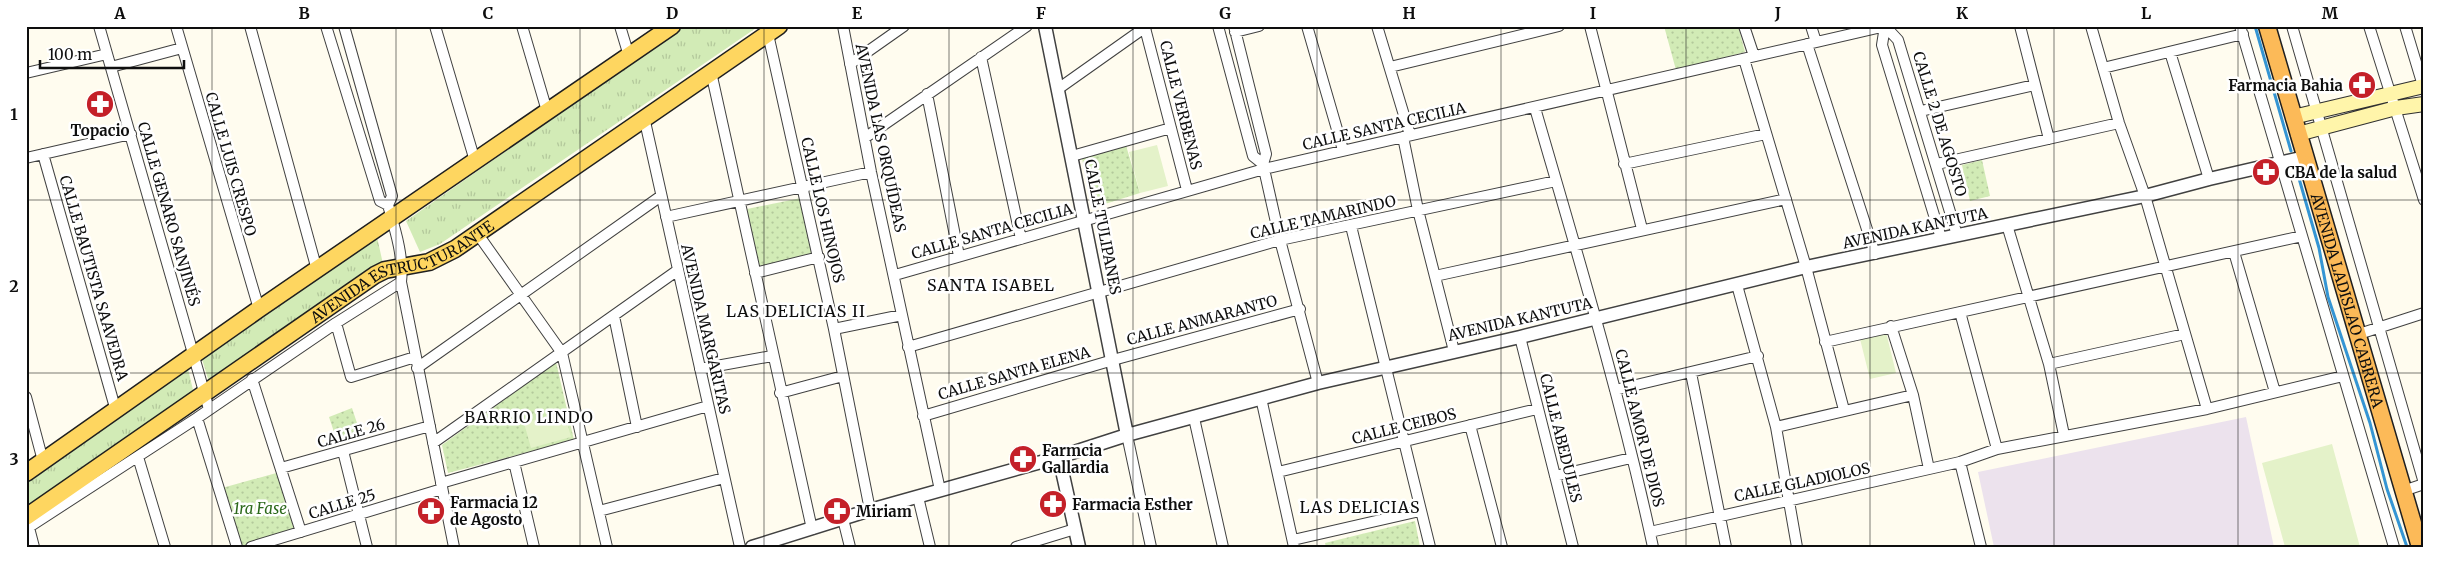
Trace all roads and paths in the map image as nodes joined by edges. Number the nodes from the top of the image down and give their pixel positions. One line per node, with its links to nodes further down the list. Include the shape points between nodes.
1 (99, 26): 36 (street, CALLE GENARO SANJINÉS)
2 (176, 26): 34 (street, CALLE LUIS CRESPO)
3 (326, 26): 90 (street, via 380,201)
4 (344, 26): 90 (street, via 392,196)
5 (435, 26): 74 (street)
6 (522, 26): 55 (street)
7 (620, 26): 37 (street)
8 (672, 26): 37 (main road)
9 (843, 26): 40 (street, AVENIDA LAS ORQUÍDEAS)
10 (904, 26): 40 (street)
11 (1027, 26): 38 (street)
12 (1045, 26): 48 (street, CALLE TULIPANES)
13 (1218, 26): 78 (street, via 1253,156)
14 (1259, 26): 30 (street)
15 (1307, 26): 69 (street)
16 (1377, 26): 42 (street)
17 (1559, 26): 42 (street)
18 (1590, 26): 49 (street)
19 (1744, 26): 39 (street)
20 (1811, 26): 33 (street)
21 (1886, 26): 33 (street, CALLE SANTA CECILIA); 56 (street, CALLE 2 DE AGOSTO, via 1898,40); 99 (street, via 1882,45)
22 (2020, 26): 46 (street)
23 (2091, 26): 43 (street)
24 (2267, 26): 59 (highway, AVENIDA LADISLAO CABRERA)
25 (2292, 26): 57 (street)
26 (2370, 26): 50 (street)
27 (2405, 26): 47 (street)
28 (253, 27): 109 (street)
29 (1146, 27): 48 (street); 61 (street, CALLE VERBENAS)
30 (1234, 29): 78 (street, via 1266,154)
31 (773, 30): 44 (main road, AVENIDA ESTRUCTURANTE); 82 (street, CALLE LOS HINOJOS)
32 (2242, 30): 35 (street); 75 (street)
33 (1812, 43): 39 (street, CALLE SANTA CECILIA); 104 (street)
34 (182, 48): 41 (street); 119 (street, CALLE LUIS CRESPO)
35 (2170, 52): 43 (street); 80 (street)
36 (107, 54): 41 (street, CALLE GENARO SANJINÉS); 45 (street)
37 (629, 56): 55 (main road)
38 (981, 57): 51 (street); 100 (street)
39 (1749, 58): 49 (street, CALLE SANTA CECILIA); 64 (street)
40 (850, 64): 66 (street, AVENIDA LAS ORQUÍDEAS)
41 (111, 67): 63 (street, CALLE GENARO SANJINÉS)
42 (1390, 67): 67 (street)
43 (2103, 68): 60 (street)
44 (711, 72): 58 (main road, AVENIDA ESTRUCTURANTE); 88 (street)
45 (26, 73)
46 (2034, 85): 56 (street); 68 (street)
47 (2423, 87): 50 (main road)
48 (1058, 89): 71 (street, CALLE TULIPANES)
49 (1606, 91): 53 (street, CALLE SANTA CECILIA); 76 (street)
50 (2391, 92): 54 (street); 57 (main road)
51 (927, 94): 66 (street); 105 (street)
52 (2424, 104): 54 (main road)
53 (1535, 108): 67 (street, CALLE SANTA CECILIA); 81 (street, CALLE AMOR DE DIOS)
54 (2396, 108): 62 (main road); 87 (street)
55 (547, 111): 74 (main road)
56 (1921, 111): 77 (street, CALLE 2 DE AGOSTO)
57 (2317, 111): 59 (main road); 62 (street)
58 (644, 117): 84 (street, AVENIDA MARGARITAS); 96 (main road, AVENIDA ESTRUCTURANTE)
59 (2293, 117): 65 (highway, AVENIDA LADISLAO CABRERA)
60 (2119, 123): 68 (street); 85 (street)
61 (1171, 128): 71 (street); 83 (street, CALLE VERBENAS)
62 (2321, 128): 65 (main road); 128 (street)
63 (131, 134): 70 (street); 137 (street, CALLE GENARO SANJINÉS)
64 (1766, 134): 76 (street); 86 (street)
65 (2298, 134): 72 (highway, AVENIDA LADISLAO CABRERA)
66 (866, 136): 79 (street, AVENIDA LAS ORQUÍDEAS)
67 (1406, 136): 69 (street, CALLE SANTA CECILIA); 89 (street)
68 (2048, 138): 77 (street)
69 (1343, 150): 78 (street, CALLE SANTA CECILIA)
70 (43, 154): 73 (street); 161 (street, CALLE BAUTISTA SAAVEDRA)
71 (1072, 156): 92 (street, CALLE TULIPANES)
72 (2305, 157): 75 (street, AVENIDA KANTUTA); 131 (highway, AVENIDA LADISLAO CABRERA)
73 (26, 158)
74 (475, 161): 90 (main road)
75 (2279, 163): 80 (street, AVENIDA KANTUTA); 98 (street)
76 (1624, 164): 95 (street)
77 (1937, 164): 97 (street, CALLE 2 DE AGOSTO)
78 (1264, 167): 83 (street, CALLE SANTA CECILIA); 101 (street)
79 (871, 172): 82 (street); 113 (street, AVENIDA LAS ORQUÍDEAS)
80 (2208, 178): 85 (street, AVENIDA KANTUTA)
81 (1556, 181): 89 (street, CALLE TAMARINDO); 102 (street, CALLE AMOR DE DIOS)
82 (804, 186): 88 (street); 106 (street, CALLE LOS HINOJOS)
83 (1187, 190): 92 (street, CALLE SANTA CECILIA)
84 (661, 196): 91 (street, AVENIDA MARGARITAS); 117 (street)
85 (2145, 196): 93 (street, AVENIDA KANTUTA); 107 (street)
86 (1786, 199): 95 (street); 108 (street)
87 (2424, 200)
88 (741, 201): 91 (street); 111 (street)
89 (1418, 210): 94 (street, CALLE TAMARINDO); 114 (street)
90 (390, 212): 109 (main road); 112 (street)
91 (666, 217): 110 (street, AVENIDA MARGARITAS)
92 (1085, 220): 100 (street, CALLE SANTA CECILIA); 116 (street, CALLE TULIPANES)
93 (2007, 225): 97 (street, AVENIDA KANTUTA); 118 (street)
94 (1351, 226): 101 (street, CALLE TAMARINDO); 144 (street)
95 (1642, 229): 102 (street)
96 (477, 234): 112 (main road, AVENIDA ESTRUCTURANTE, via 455,249); 117 (street)
97 (1957, 235): 99 (street, AVENIDA KANTUTA)
98 (2302, 236): 103 (street); 148 (street)
99 (1941, 238): 104 (street, AVENIDA KANTUTA)
100 (1021, 239): 105 (street, CALLE SANTA CECILIA)
101 (1280, 240): 116 (street, CALLE TAMARINDO); 120 (street)
102 (1574, 247): 114 (street); 125 (street, CALLE AMOR DE DIOS)
103 (2234, 252): 107 (street); 152 (street)
104 (1875, 254): 108 (street, AVENIDA KANTUTA)
105 (959, 256): 113 (street, CALLE SANTA CECILIA)
106 (819, 257): 111 (street); 129 (street, CALLE LOS HINOJOS)
107 (2165, 265): 118 (street); 130 (street)
108 (1806, 267): 115 (street, AVENIDA KANTUTA); 133 (street)
109 (318, 270): 119 (main road)
110 (678, 270): 124 (street); 145 (street, AVENIDA MARGARITAS)
111 (754, 273): 138 (street)
112 (402, 275): 126 (street, AVENIDA ESTRUCTURANTE); 140 (street); 157 (main road, AVENIDA ESTRUCTURANTE, via 385,270 375,275)
113 (895, 275): 123 (street, AVENIDA LAS ORQUÍDEAS)
114 (1435, 276): 135 (street)
115 (1737, 285): 125 (street, AVENIDA KANTUTA); 139 (street)
116 (1100, 292): 134 (street, CALLE TAMARINDO); 141 (street, CALLE TULIPANES)
117 (521, 293): 136 (street); 143 (street)
118 (2028, 296): 121 (street); 142 (street)
119 (259, 309): 137 (main road)
120 (1300, 309): 141 (street, CALLE ANMARANTO); 150 (street)
121 (1960, 312): 127 (street); 175 (street)
122 (2424, 313): 128 (street)
123 (902, 315): 129 (street); 134 (street, AVENIDA LAS ORQUÍDEAS)
124 (614, 316): 136 (street); 168 (street)
125 (1597, 317): 132 (street, AVENIDA KANTUTA); 151 (street, CALLE AMOR DE DIOS)
126 (336, 322): 140 (street, via 351,377); 149 (street, AVENIDA ESTRUCTURANTE)
127 (1891, 326): 133 (street); 154 (street)
128 (2378, 327): 131 (street); 189 (street)
129 (834, 329): 147 (street, CALLE LOS HINOJOS)
130 (2185, 334): 142 (street); 160 (street)
131 (2356, 335): 192 (highway, AVENIDA LADISLAO CABRERA)
132 (1520, 337): 135 (street, AVENIDA KANTUTA); 159 (street, CALLE ABEDULES)
133 (1825, 342): 162 (street)
134 (908, 347): 163 (street, AVENIDA LAS ORQUÍDEAS)
135 (1454, 351): 144 (street, AVENIDA KANTUTA)
136 (562, 353): 173 (street); 174 (street)
137 (193, 356): 157 (street, CALLE GENARO SANJINÉS); 161 (main road)
138 (772, 356): 145 (street); 153 (street)
139 (1758, 356): 146 (street); 169 (street)
140 (415, 357): 143 (street)
141 (1113, 360): 163 (street, CALLE SANTA ELENA); 170 (street, CALLE TULIPANES)
142 (2049, 364): 171 (street)
143 (418, 368): 167 (street)
144 (1385, 368): 150 (street, AVENIDA KANTUTA); 172 (street)
145 (700, 369): 158 (street, AVENIDA MARGARITAS)
146 (1691, 373): 151 (street); 199 (street)
147 (843, 376): 153 (street); 195 (street, CALLE LOS HINOJOS)
148 (2342, 376): 152 (street, CALLE GLADIOLOS); 232 (street)
149 (252, 379): 157 (street, AVENIDA ESTRUCTURANTE); 183 (street)
150 (1318, 383): 156 (street, AVENIDA KANTUTA)
151 (1615, 390): 179 (street, CALLE AMOR DE DIOS)
152 (2275, 392): 160 (street, CALLE GLADIOLOS)
153 (780, 393): 202 (street)
154 (1913, 395): 162 (street); 184 (street)
155 (26, 397): 180 (street)
156 (1261, 398): 165 (street, AVENIDA KANTUTA); 185 (street)
157 (207, 402): 164 (street, AVENIDA ESTRUCTURANTE); 201 (main road, AVENIDA ESTRUCTURANTE)
158 (708, 406): 168 (street, CALLE 25); 188 (street, AVENIDA MARGARITAS)
159 (1537, 409): 166 (street, CALLE CEIBOS); 187 (street, CALLE ABEDULES)
160 (2207, 409): 171 (street, CALLE GLADIOLOS)
161 (116, 410): 180 (main road)
162 (1844, 410): 169 (street)
163 (923, 416): 191 (street, AVENIDA LAS ORQUÍDEAS)
164 (197, 418): 177 (street, AVENIDA ESTRUCTURANTE); 211 (street)
165 (1194, 418): 170 (street, AVENIDA KANTUTA); 224 (street)
166 (1470, 425): 172 (street, CALLE CEIBOS); 226 (street)
167 (430, 426): 173 (street); 176 (street, CALLE 26)
168 (637, 427): 174 (street, CALLE 25)
169 (1776, 427): 194 (street)
170 (1128, 435): 178 (street, AVENIDA KANTUTA); 223 (street)
171 (2064, 435): 175 (street, CALLE GLADIOLOS)
172 (1403, 441): 185 (street, CALLE CEIBOS); 197 (street)
173 (433, 442): 190 (street)
174 (583, 443): 181 (street, CALLE 25); 196 (street)
175 (1997, 449): 182 (street, CALLE GLADIOLOS)
176 (343, 451): 183 (street, CALLE 26); 198 (street)
177 (138, 457): 201 (street, AVENIDA ESTRUCTURANTE); 210 (street)
178 (1060, 457): 191 (street, AVENIDA KANTUTA); 203 (street)
179 (1631, 458): 187 (street); 205 (street, CALLE AMOR DE DIOS)
180 (43, 461): 186 (main road)
181 (514, 462): 190 (street, CALLE 25); 215 (street)
182 (1960, 462): 184 (street, CALLE GLADIOLOS); 231 (street)
183 (281, 468): 204 (street)
184 (1929, 469): 194 (street, CALLE GLADIOLOS)
185 (1278, 472): 206 (street)
186 (26, 473)
187 (1555, 476): 227 (street, CALLE ABEDULES)
188 (724, 478): 196 (street); 217 (street, AVENIDA MARGARITAS)
189 (2424, 484): 192 (street)
190 (441, 486): 198 (street, CALLE 25); 214 (street)
191 (940, 490): 193 (street, AVENIDA KANTUTA)
192 (2403, 491): 233 (highway, AVENIDA LADISLAO CABRERA)
193 (918, 497): 195 (street, AVENIDA KANTUTA); 220 (street)
194 (1788, 501): 199 (street, CALLE GLADIOLOS); 230 (street)
195 (870, 510): 200 (street, AVENIDA KANTUTA)
196 (599, 511): 216 (street)
197 (1420, 511): 206 (street); 225 (street)
198 (359, 514): 204 (street, CALLE 25); 213 (street)
199 (1720, 515): 205 (street, CALLE GLADIOLOS); 229 (street)
200 (843, 519): 202 (street, AVENIDA KANTUTA); 219 (street)
201 (27, 523): 209 (street)
202 (812, 529): 208 (street, AVENIDA KANTUTA)
203 (1075, 530): 221 (street); 222 (street)
204 (301, 532): 207 (street, CALLE 25)
205 (1650, 532): 228 (street, CALLE AMOR DE DIOS)
206 (1293, 543)
207 (273, 544): 212 (street, CALLE 25)
208 (772, 544): 218 (street, AVENIDA KANTUTA)
209 (34, 547)
210 (165, 547)
211 (237, 547)
212 (251, 547)
213 (367, 547)
214 (454, 547)
215 (534, 547)
216 (607, 547)
217 (740, 547)
218 (752, 547)
219 (850, 547)
220 (930, 547)
221 (1016, 547)
222 (1078, 547)
223 (1151, 547)
224 (1223, 547)
225 (1430, 547)
226 (1502, 547)
227 (1573, 547)
228 (1653, 547)
229 (1726, 547)
230 (1797, 547)
231 (1980, 547)
232 (2394, 547)
233 (2420, 547)

